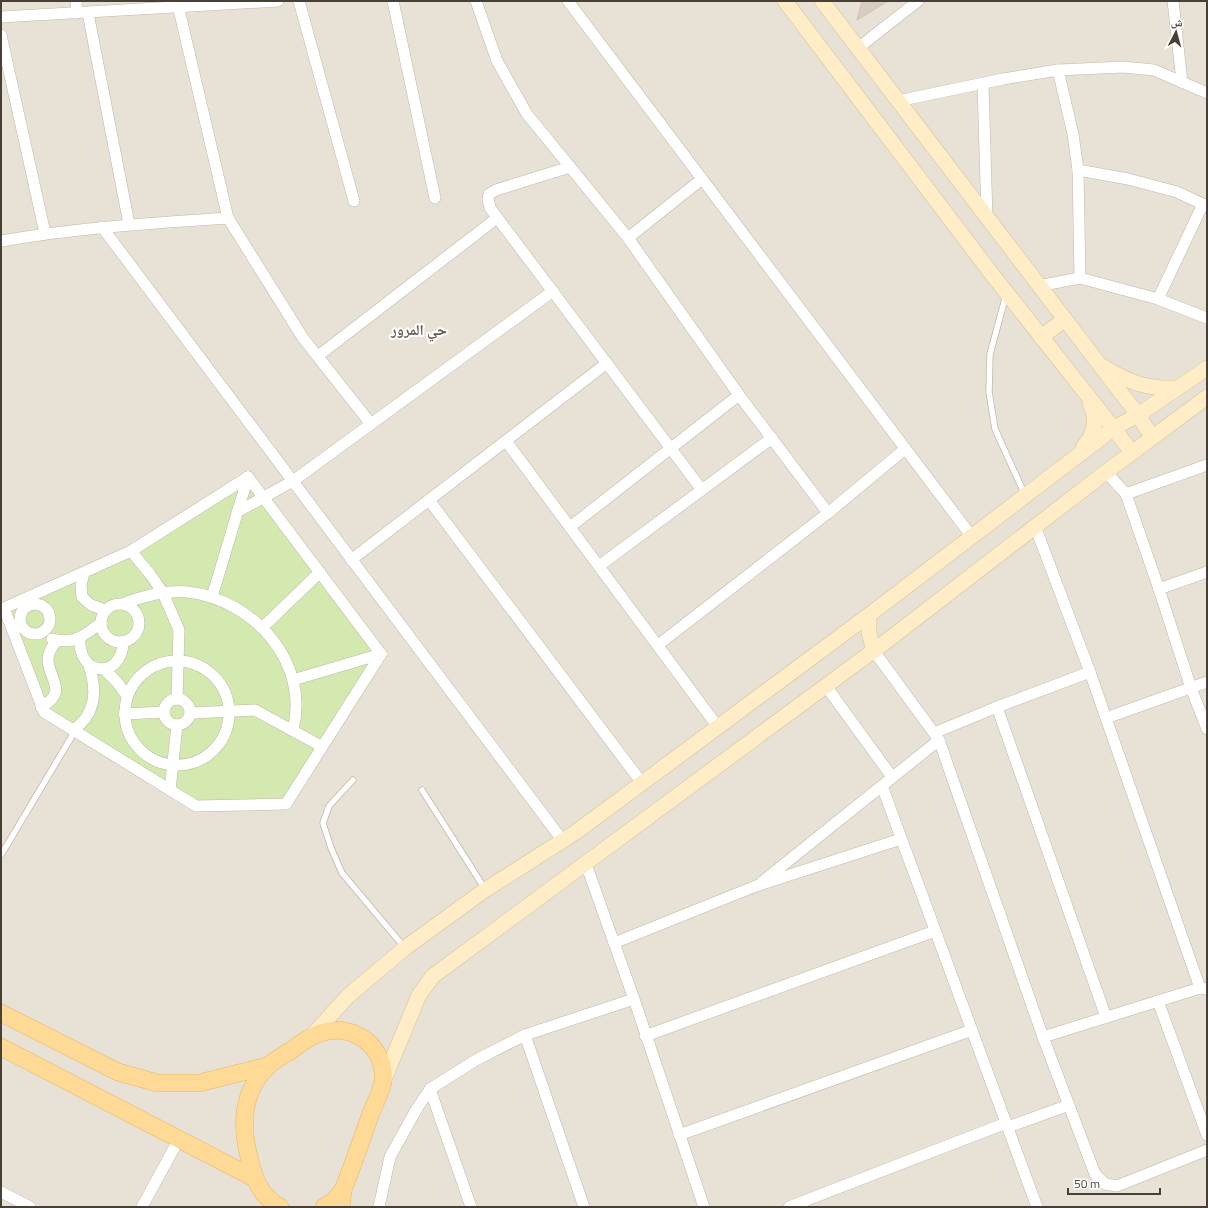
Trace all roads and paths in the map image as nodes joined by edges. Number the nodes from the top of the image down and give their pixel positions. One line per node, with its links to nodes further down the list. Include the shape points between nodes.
1 (76, 1): 13 (street)
2 (278, 1): 11 (street)
3 (299, 1): 26 (street)
4 (393, 1): 25 (street)
5 (476, 1): 22 (street, via 504,74 527,114)
6 (568, 1): 24 (street)
7 (785, 1): 39 (main road)
8 (822, 1): 16 (main road)
9 (918, 1): 12 (street)
10 (1173, 1): 18 (street)
11 (178, 4): 13 (street); 28 (street)
12 (906, 5): 16 (street)
13 (83, 13): 14 (street); 31 (street)
14 (1, 17)
15 (1, 35): 33 (street)
16 (858, 48): 21 (main road)
17 (1058, 70): 18 (street, via 1124,67 1154,70); 19 (street); 23 (street, via 1074,134)
18 (1182, 82): 20 (street)
19 (983, 84): 21 (street); 30 (street)
20 (1207, 93)
21 (898, 101): 30 (main road)
22 (570, 167): 29 (street, via 489,194 490,208); 34 (street)
23 (1078, 170): 27 (street, via 1177,192); 36 (street)
24 (702, 179): 34 (street); 59 (street)
25 (435, 198)
26 (354, 201)
27 (1205, 205): 40 (street)
28 (228, 218): 31 (street); 44 (street, via 303,338)
29 (497, 218): 38 (street); 44 (street)
30 (987, 219): 37 (main road)
31 (130, 224): 32 (street)
32 (102, 227): 33 (street); 65 (street)
33 (45, 233): 35 (street)
34 (628, 238): 50 (street)
35 (1, 241)
36 (1080, 278): 37 (street); 40 (street)
37 (1038, 286): 42 (main road)
38 (553, 291): 46 (street); 53 (street)
39 (1006, 292): 43 (main road); 68 (lane, via 990,354 989,392 996,429)
40 (1158, 298): 41 (street)
41 (1207, 318)
42 (1064, 320): 43 (main road); 45 (main road)
43 (1041, 337): 48 (main road)
44 (318, 356): 53 (street)
45 (1095, 362): 49 (main road, via 1114,374 1143,386 1157,389); 52 (main road)
46 (607, 363): 57 (street); 58 (street)
47 (1207, 368): 49 (main road)
48 (1082, 388): 54 (main road); 61 (main road, via 1093,411 1095,422 1088,442)
49 (1178, 388): 52 (main road)
50 (739, 394): 56 (street); 58 (street)
51 (1205, 400): 55 (main road)
52 (1138, 415): 54 (main road); 55 (main road)
53 (371, 424): 65 (street)
54 (1114, 428): 60 (main road); 61 (main road)
55 (1152, 437): 60 (main road)
56 (772, 438): 66 (street); 72 (street)
57 (506, 441): 70 (street); 74 (street)
58 (671, 447): 66 (street); 74 (street)
59 (905, 449): 72 (street); 75 (street)
60 (1132, 452): 63 (main road)
61 (1069, 463): 68 (main road)
62 (1207, 465): 67 (street)
63 (1106, 472): 67 (street); 73 (main road)
64 (248, 477): 69 (street); 71 (street); 76 (street)
65 (293, 481): 69 (street); 77 (street)
66 (702, 490): 78 (street)
67 (1126, 494): 82 (street)
68 (1025, 496): 75 (main road)
69 (264, 498): 71 (street); 79 (street)
70 (429, 500): 77 (street); 124 (street)
71 (237, 512): 84 (street)
72 (828, 513): 94 (street)
73 (1035, 526): 95 (main road); 100 (street)
74 (570, 527): 78 (street)
75 (972, 537): 87 (main road)
76 (131, 551): 81 (street); 83 (street)
77 (351, 560): 129 (street)
78 (599, 566): 94 (street)
79 (320, 572): 89 (street); 96 (street)
80 (1207, 572): 82 (street)
81 (84, 573): 86 (street, via 82,597 91,605); 107 (street, via 4,608)
82 (1159, 589): 104 (street)
83 (163, 593): 84 (street, via 187,592); 85 (street); 97 (street, via 179,630)
84 (212, 597): 89 (street, via 249,615)
85 (122, 604): 86 (street, via 113,605); 93 (street, via 135,611 138,620 135,634)
86 (105, 610): 88 (street)
87 (870, 615): 95 (main road, via 869,633); 115 (main road)
88 (100, 623): 91 (street); 93 (street, via 109,639)
89 (263, 627): 101 (street, via 282,652)
90 (43, 633): 92 (street)
91 (80, 638): 92 (street); 98 (street, via 80,652)
92 (58, 640): 107 (street, via 50,650 47,661 56,690 49,703)
93 (123, 641): 99 (street, via 120,660)
94 (658, 646): 115 (street)
95 (874, 651): 103 (main road); 119 (street)
96 (381, 654): 101 (street); 120 (street)
97 (178, 661): 105 (street, via 164,662 151,668 136,679); 106 (street); 110 (street, via 197,665 214,676 225,692)
98 (89, 665): 99 (street); 117 (street, via 95,691 93,705 85,719)
99 (104, 669): 105 (street, via 118,682)
100 (1090, 672): 108 (street); 113 (street)
101 (293, 680): 118 (street, via 296,714)
102 (1207, 682): 104 (street)
103 (826, 686): 122 (street); 131 (main road)
104 (1191, 688): 113 (street); 116 (street)
105 (127, 696): 112 (street)
106 (177, 699): 109 (street, via 168,703); 111 (street, via 187,703)
107 (41, 707): 117 (street, via 44,712)
108 (997, 707): 119 (street); 141 (street)
109 (164, 712): 112 (street); 114 (street, via 168,721)
110 (229, 712): 111 (street); 118 (street, via 255,710); 121 (street, via 226,730 213,750 201,759)
111 (190, 713): 114 (street, via 186,722)
112 (124, 714): 121 (street, via 128,733 139,748 155,760)
113 (1106, 718): 137 (street)
114 (177, 725): 121 (street)
115 (718, 727): 124 (main road)
116 (1207, 729)
117 (74, 730): 126 (street); 130 (lane)
118 (293, 730): 120 (street)
119 (937, 736): 122 (street); 145 (street)
120 (321, 746): 126 (street, via 286,804 196,806)
121 (173, 764): 126 (street)
122 (892, 777): 125 (street)
123 (353, 780): 136 (lane, via 329,806 323,823 342,873)
124 (642, 783): 129 (main road)
125 (882, 786): 128 (street); 132 (street)
126 (170, 790)
127 (422, 790): 133 (lane)
128 (901, 839): 132 (street); 134 (street)
129 (563, 841): 133 (main road)
130 (1, 855)
131 (586, 864): 135 (street); 149 (main road, via 433,976 419,995)
132 (756, 886): 135 (street)
133 (486, 890): 136 (main road)
134 (935, 931): 142 (street); 144 (street)
135 (614, 943): 138 (street)
136 (405, 948): 146 (main road, via 348,996)
137 (1203, 989): 139 (street)
138 (634, 999): 143 (street); 144 (street)
139 (1158, 1001): 141 (street); 154 (street)
140 (1, 1013): 148 (main road, via 118,1072 158,1082 199,1083)
141 (1106, 1018): 145 (street)
142 (972, 1030): 152 (street); 153 (street)
143 (525, 1035): 150 (street, via 476,1060); 167 (street)
144 (645, 1036): 153 (street)
145 (1044, 1037): 151 (street)
146 (310, 1038): 148 (main road); 149 (main road, via 332,1030 354,1034 364,1039 379,1056)
147 (1, 1047): 155 (main road)
148 (267, 1066): 157 (main road, via 256,1080 244,1112 244,1135)
149 (382, 1082): 158 (main road)
150 (430, 1089): 165 (street, via 390,1157); 166 (street)
151 (1069, 1105): 152 (street); 156 (street, via 1095,1174 1105,1184 1117,1186)
152 (1007, 1125): 169 (street); 170 (street)
153 (679, 1135): 168 (street)
154 (1207, 1135)
155 (179, 1139): 157 (main road); 162 (street)
156 (1207, 1150)
157 (254, 1178): 160 (main road, via 262,1193)
158 (344, 1190): 163 (main road); 164 (main road)
159 (1, 1192): 161 (street)
160 (274, 1205)
161 (30, 1207)
162 (142, 1207)
163 (324, 1207)
164 (341, 1207)
165 (379, 1207)
166 (471, 1207)
167 (584, 1207)
168 (704, 1207)
169 (789, 1207)
170 (1037, 1207)

